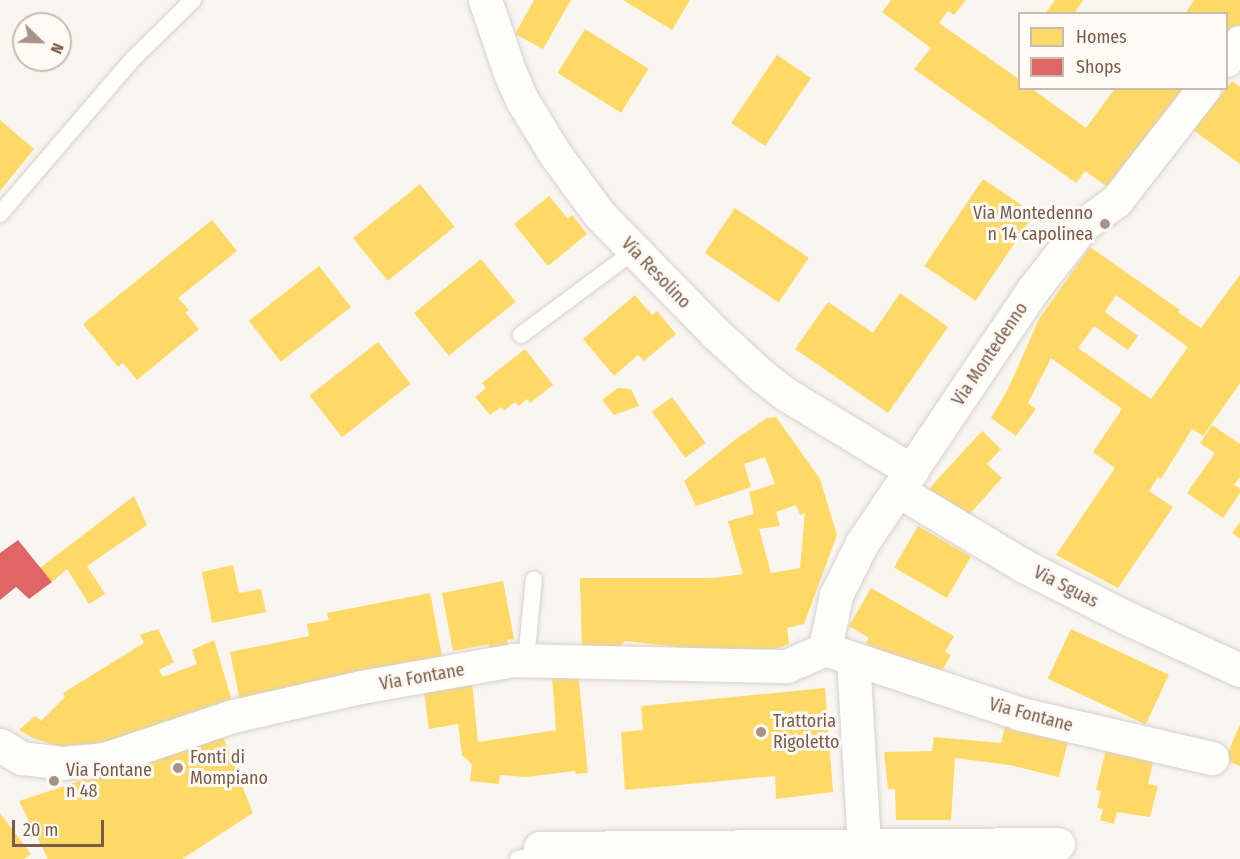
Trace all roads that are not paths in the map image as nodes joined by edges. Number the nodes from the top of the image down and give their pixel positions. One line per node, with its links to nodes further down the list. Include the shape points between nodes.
1 (193, 0): 6 (lane, via 133,59)
2 (485, 0): 7 (street, Via Resolino, via 510,73 535,122 582,192)
3 (1240, 42): 4 (street)
4 (1228, 59)
5 (1202, 90): 9 (street, Via Montedenno, via 1116,201 1083,225 1032,291)
6 (0, 214)
7 (634, 251): 8 (lane); 9 (street, Via Resolino, via 761,375)
8 (521, 335)
9 (905, 481): 11 (street, Via Montedenno, via 862,543 836,595); 13 (street, Via Sguas, via 1024,566)
10 (534, 579): 12 (lane)
11 (839, 654): 12 (street, Via Fontane, via 788,666); 15 (street, Via Fontane, via 1021,714); 17 (street)
12 (526, 660): 14 (street, Via Fontane, via 361,687 233,716 105,759 52,762 22,758)
13 (1240, 670)
14 (0, 745)
15 (1212, 758)
16 (1058, 844): 17 (street)
17 (864, 846): 18 (street, via 540,848)
18 (532, 858)

